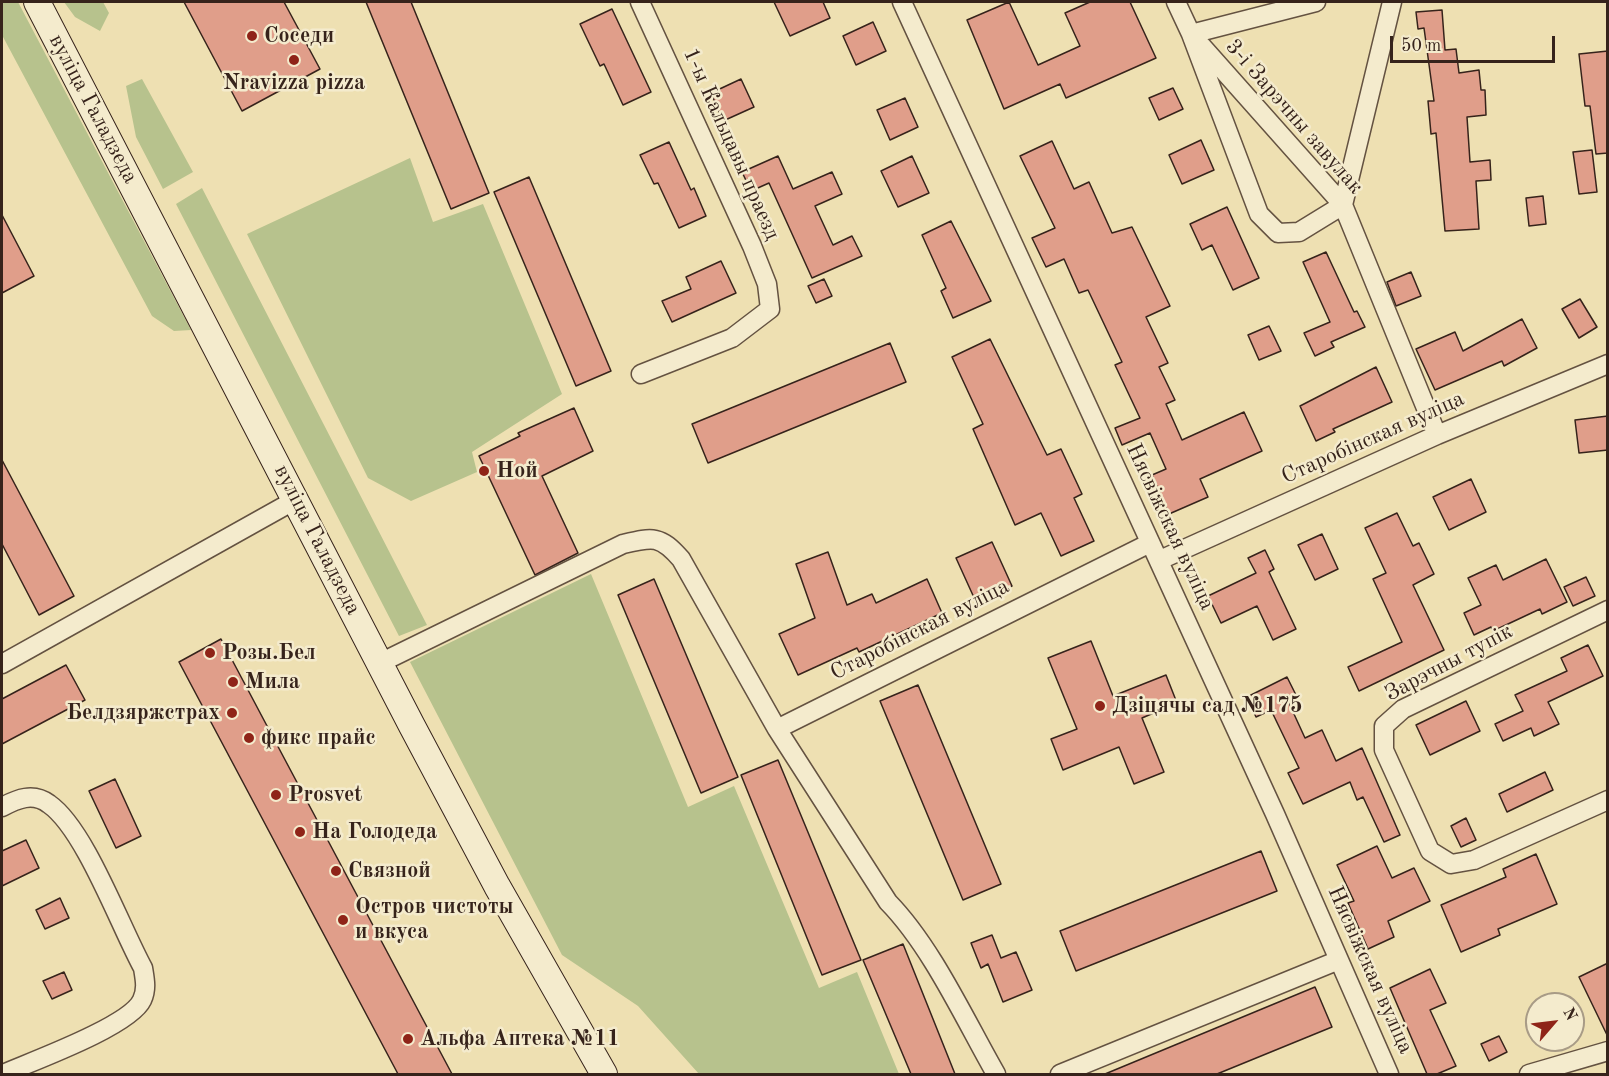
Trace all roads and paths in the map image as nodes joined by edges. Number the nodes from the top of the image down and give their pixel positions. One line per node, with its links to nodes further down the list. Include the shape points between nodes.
1 (37, 2): 12 (main road, вуліца Галадзеда)
2 (640, 2): 10 (street, 1-ы Кальцавы праезд, via 752,246 767,284 770,309 732,338)
3 (902, 2): 13 (street, Нясвіжская вуліца)
4 (1176, 2): 7 (street, 3-і Зарэчны завулак)
5 (1316, 2): 7 (street)
6 (1392, 2): 8 (street)
7 (1191, 34): 8 (street, 3-і Зарэчны завулак); 8 (street, via 1259,214 1278,233 1299,232)
8 (1343, 205): 11 (street, 3-і Зарэчны завулак)
9 (1608, 364): 11 (street, Старобінская вуліца)
10 (641, 374)
11 (1437, 435): 14 (street, Старобінская вуліца)
12 (297, 499): 16 (main road, вуліца Галадзеда); 17 (street)
13 (1150, 543): 14 (street, Нясвіжская вуліца); 18 (street, Старобінская вуліца)
14 (1160, 560): 21 (street, Нясвіжская вуліца)
15 (1608, 610): 19 (street, Зарэчны тупік, via 1403,709 1384,726 1384,750 1430,851 1451,864 1474,860)
16 (380, 663): 18 (street, via 623,544 648,538 666,542 681,560); 24 (main road, вуліца Галадзеда, via 497,886)
17 (2, 664)
18 (777, 729): 25 (street, via 882,893 921,944)
19 (1608, 800)
20 (2, 807): 23 (street, via 23,796 48,802 72,827 144,968 146,986 141,1002 123,1021)
21 (1339, 960): 26 (street); 27 (street, Нясвіжская вуліца)
22 (1608, 1051): 28 (street)
23 (3, 1074)
24 (603, 1074)
25 (996, 1074)
26 (1060, 1074)
27 (1389, 1074)
28 (1529, 1074)

